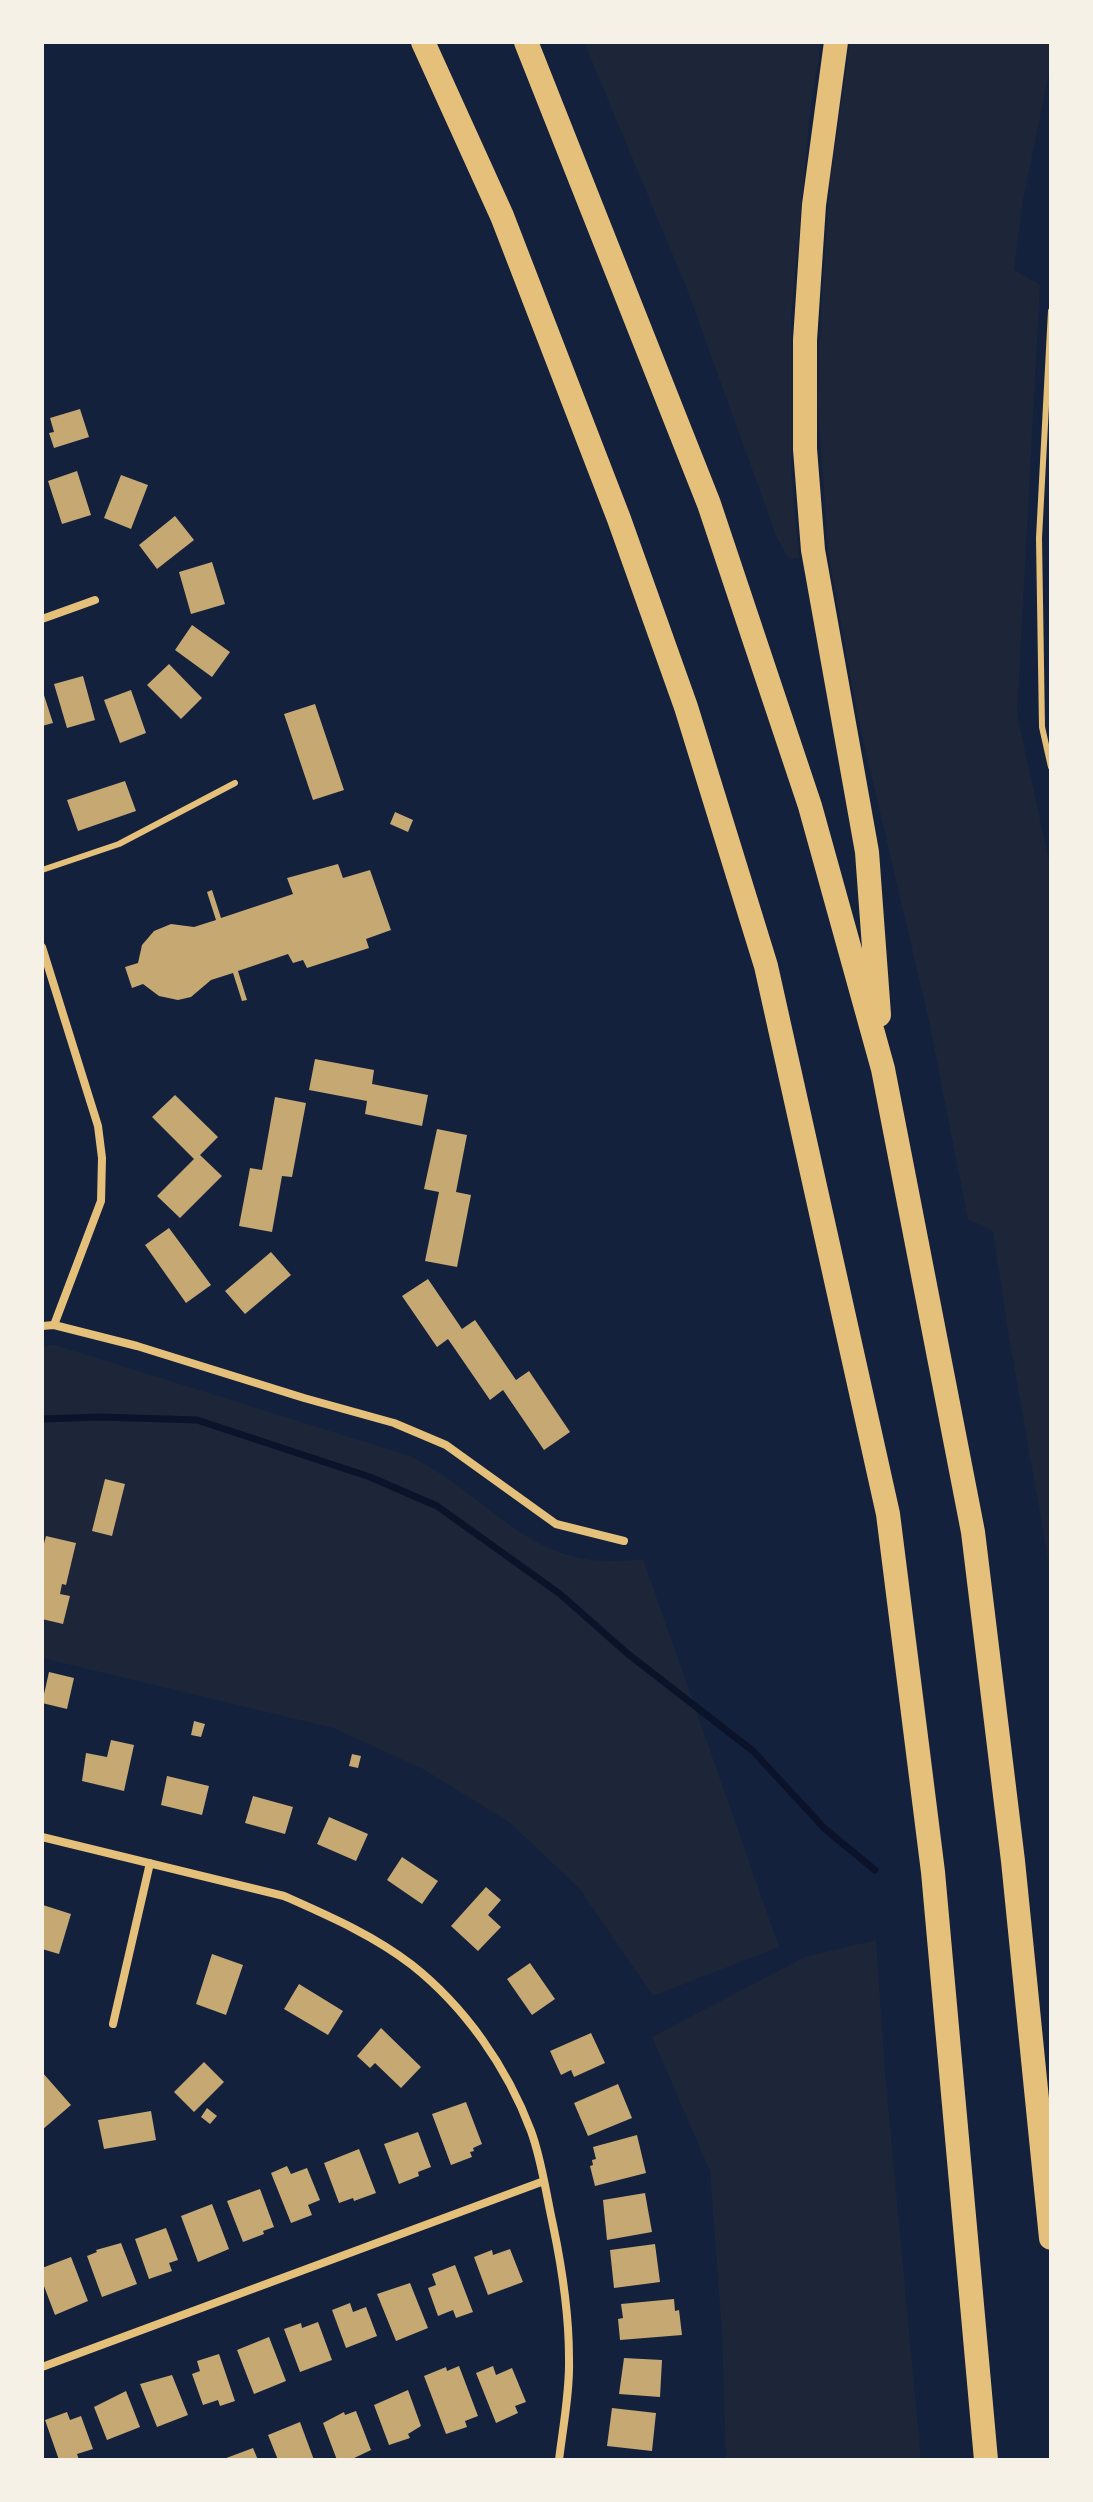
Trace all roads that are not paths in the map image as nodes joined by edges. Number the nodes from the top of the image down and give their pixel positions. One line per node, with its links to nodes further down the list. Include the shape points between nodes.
1 (423, 42): 22 (highway, via 502,216 619,519 686,707 766,966 888,1514 933,1872)
2 (526, 42): 11 (highway, via 709,504 810,806)
3 (836, 42): 11 (highway, via 814,205 805,340 805,449 813,550 867,852)
4 (1051, 311): 7 (lane, via 1039,538 1042,727)
5 (95, 600): 6 (street)
6 (42, 619)
7 (1051, 767)
8 (235, 783): 9 (lane, via 119,844)
9 (42, 870)
10 (42, 947): 12 (street, via 98,1126 102,1158 101,1201)
11 (883, 1069): 19 (highway, via 973,1532)
12 (54, 1325): 13 (street); 14 (street, via 394,1423 446,1445 556,1524)
13 (42, 1326)
14 (624, 1541)
15 (42, 1837): 16 (street)
16 (150, 1863): 17 (street); 18 (street, via 284,1896 369,1936 413,1966 448,1999 499,2065 532,2134)
17 (113, 2024)
18 (544, 2181): 20 (street); 21 (street, via 569,2358)
19 (1051, 2238)
20 (42, 2367)
21 (559, 2460)
22 (986, 2460)

